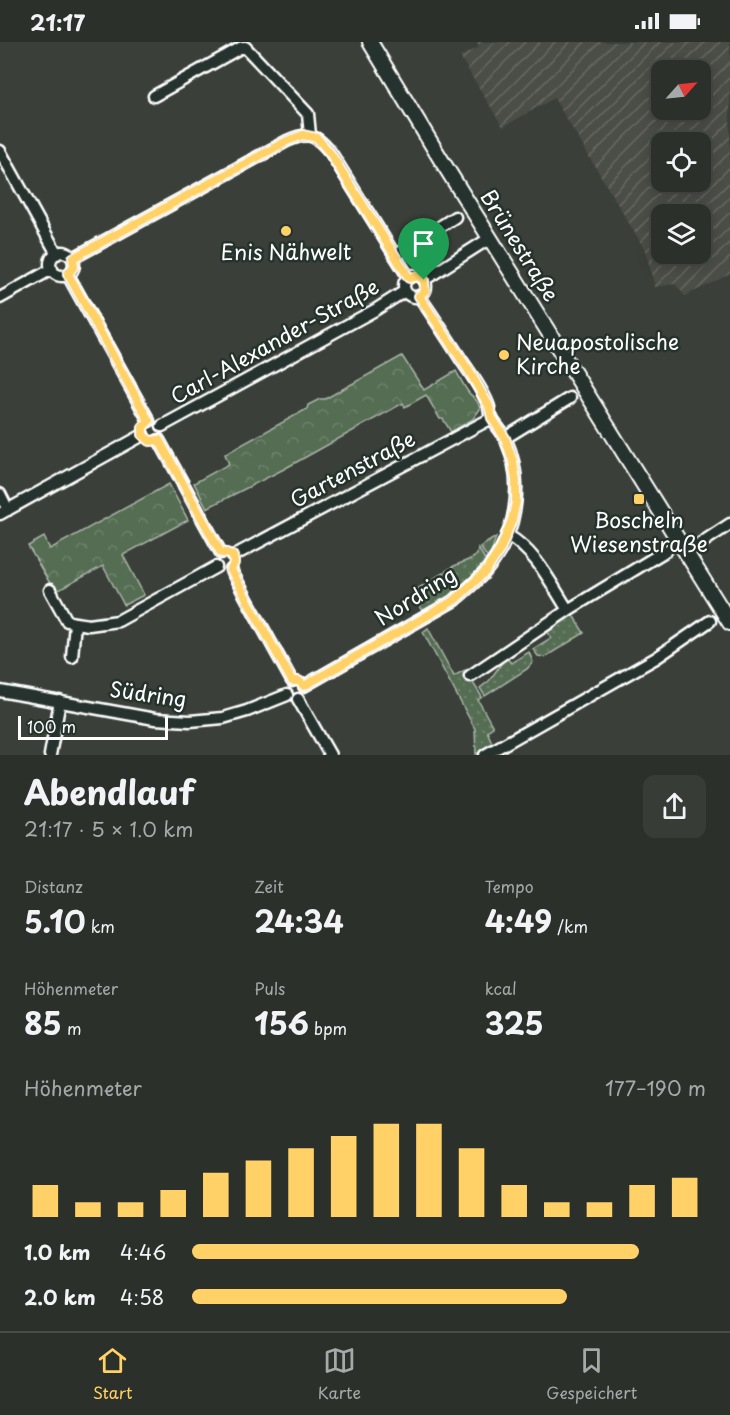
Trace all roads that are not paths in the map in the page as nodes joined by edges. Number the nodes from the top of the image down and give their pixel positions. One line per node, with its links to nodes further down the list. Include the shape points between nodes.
1 (370, 42): 6 (street, Brünestraße)
2 (154, 96): 3 (street, via 245,47 308,114)
3 (310, 135): 8 (street, via 330,153); 9 (street, via 287,141)
4 (0, 151): 7 (street)
5 (455, 217): 8 (street, Carl-Alexander-Straße)
6 (490, 238): 13 (street); 30 (street, Brünestraße)
7 (57, 254): 9 (street, via 66,253); 10 (street, via 51,260)
8 (395, 256): 12 (street)
9 (73, 258): 11 (street, via 74,266)
10 (52, 269): 11 (street, via 57,275); 16 (street)
11 (68, 274): 19 (street)
12 (409, 278): 13 (street, via 418,276); 14 (street, via 404,284)
13 (424, 280): 15 (street, via 425,291)
14 (405, 291): 15 (street, via 411,297); 20 (street, Carl-Alexander-Straße)
15 (419, 296): 18 (street, Nordring, via 480,389)
16 (0, 298)
17 (570, 398): 22 (street)
18 (492, 418): 22 (street, Nordring); 31 (street, Gartenstraße)
19 (149, 421): 20 (street); 21 (street, via 143,427)
20 (162, 426): 23 (street)
21 (143, 435): 23 (street, via 150,441); 25 (street)
22 (505, 438): 27 (street, Nordring, via 516,481 516,502)
23 (159, 440): 29 (street)
24 (0, 494): 25 (street)
25 (4, 512)
26 (730, 524): 30 (street)
27 (507, 535): 35 (street, via 529,551); 42 (street, Nordring, via 486,571 455,600)
28 (667, 550): 35 (street)
29 (221, 553): 31 (street); 32 (street, via 215,559)
30 (686, 553): 38 (street, Brünestraße)
31 (233, 556): 33 (street)
32 (216, 567): 33 (street, via 223,572); 37 (street, via 118,621)
33 (231, 570): 41 (street)
34 (50, 590): 37 (street, via 67,621)
35 (568, 610): 40 (street)
36 (710, 621): 49 (street, via 646,664)
37 (75, 623): 39 (street)
38 (730, 623)
39 (72, 657)
40 (470, 676)
41 (292, 681): 42 (street); 44 (street, via 286,687)
42 (304, 686): 45 (street)
43 (0, 691): 46 (street, Südring)
44 (287, 695): 45 (street); 46 (street, Südring, via 223,718 190,721 155,719)
45 (298, 699): 48 (street)
46 (60, 701): 47 (street)
47 (50, 755)
48 (330, 755)
49 (485, 755)

